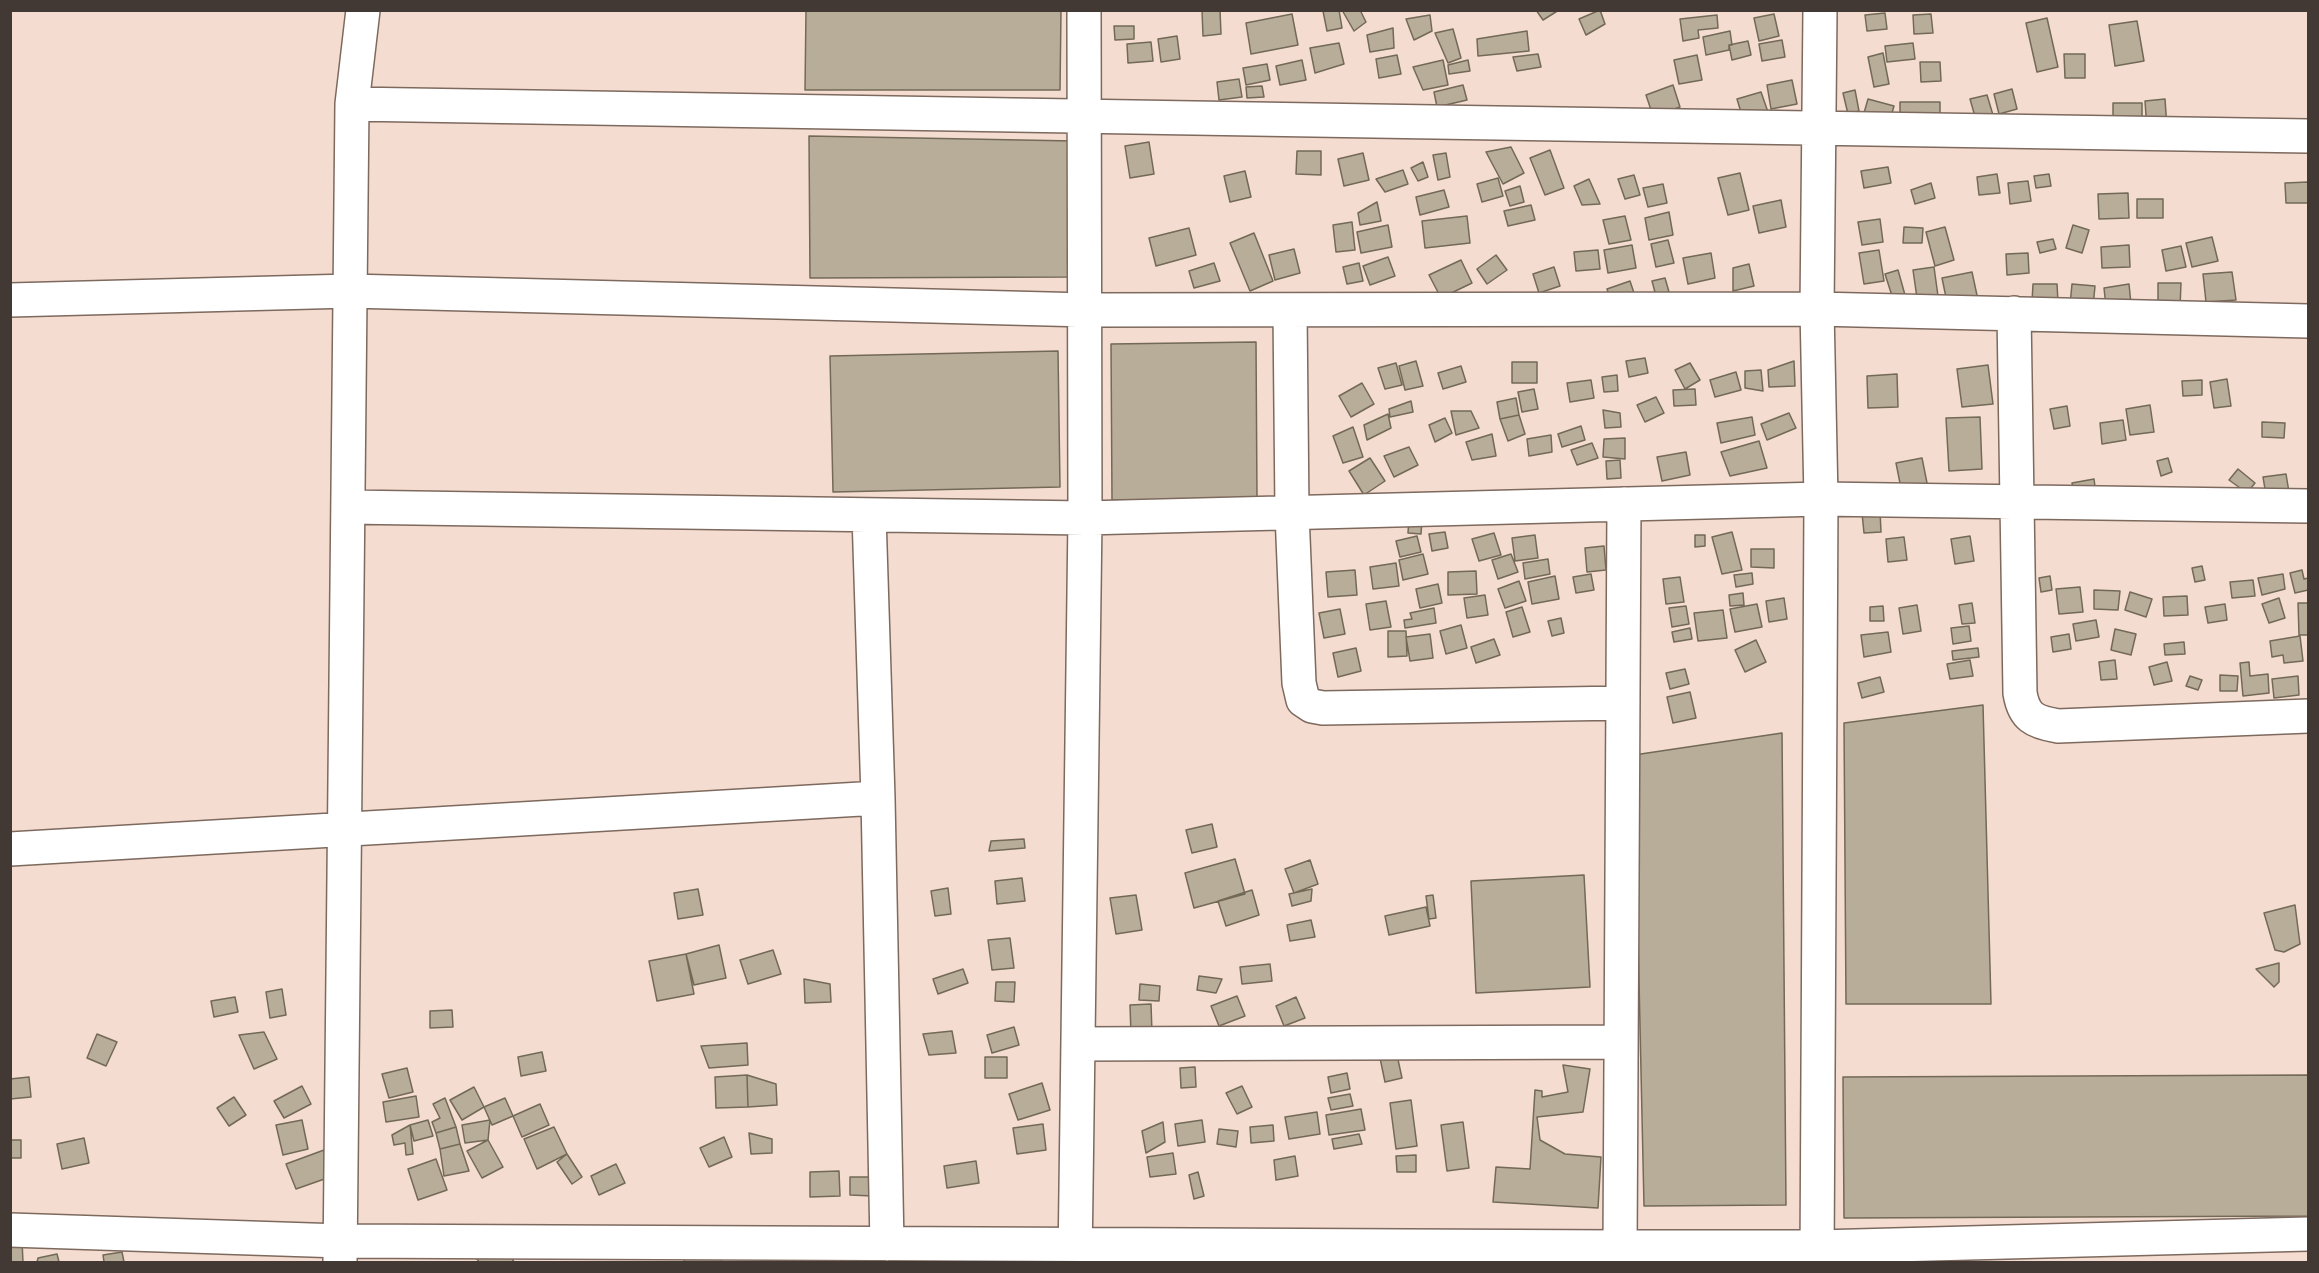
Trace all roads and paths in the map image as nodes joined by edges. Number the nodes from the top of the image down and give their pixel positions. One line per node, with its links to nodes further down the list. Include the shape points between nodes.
1 (363, 10): 4 (street)
2 (1084, 10): 5 (street)
3 (1820, 10): 6 (street)
4 (352, 104): 5 (street); 8 (street)
5 (1086, 118): 6 (street); 11 (street)
6 (1819, 127): 7 (street); 10 (street)
7 (2308, 136)
8 (350, 291): 9 (street); 11 (street); 19 (street)
9 (10, 300)
10 (1817, 309): 12 (street); 13 (street); 15 (street)
11 (1086, 310): 12 (street); 22 (street)
12 (1290, 310): 20 (street)
13 (2014, 313): 14 (street); 16 (street)
14 (2308, 321)
15 (1821, 499): 16 (street); 17 (street); 37 (street)
16 (2016, 503): 18 (street); 24 (street, via 2020,693 2023,708 2032,719 2058,726)
17 (1624, 504): 20 (street); 23 (street)
18 (2308, 506)
19 (348, 507): 21 (street); 26 (street)
20 (1292, 513): 22 (street); 23 (street, via 1299,683 1303,700 1312,706)
21 (869, 515): 22 (street); 25 (street)
22 (1086, 518): 29 (street)
23 (1623, 703): 28 (street)
24 (2308, 716)
25 (878, 798): 26 (street); 32 (street)
26 (345, 829): 27 (street); 34 (street)
27 (10, 849)
28 (1621, 1042): 29 (street); 33 (street)
29 (1078, 1044): 35 (street)
30 (10, 1230): 34 (street)
31 (2308, 1234): 37 (street)
32 (887, 1244): 34 (street); 35 (street)
33 (1620, 1247): 36 (street); 37 (street)
34 (341, 1252)
35 (1076, 1254): 36 (street)
36 (1284, 1254)
37 (1817, 1255)

